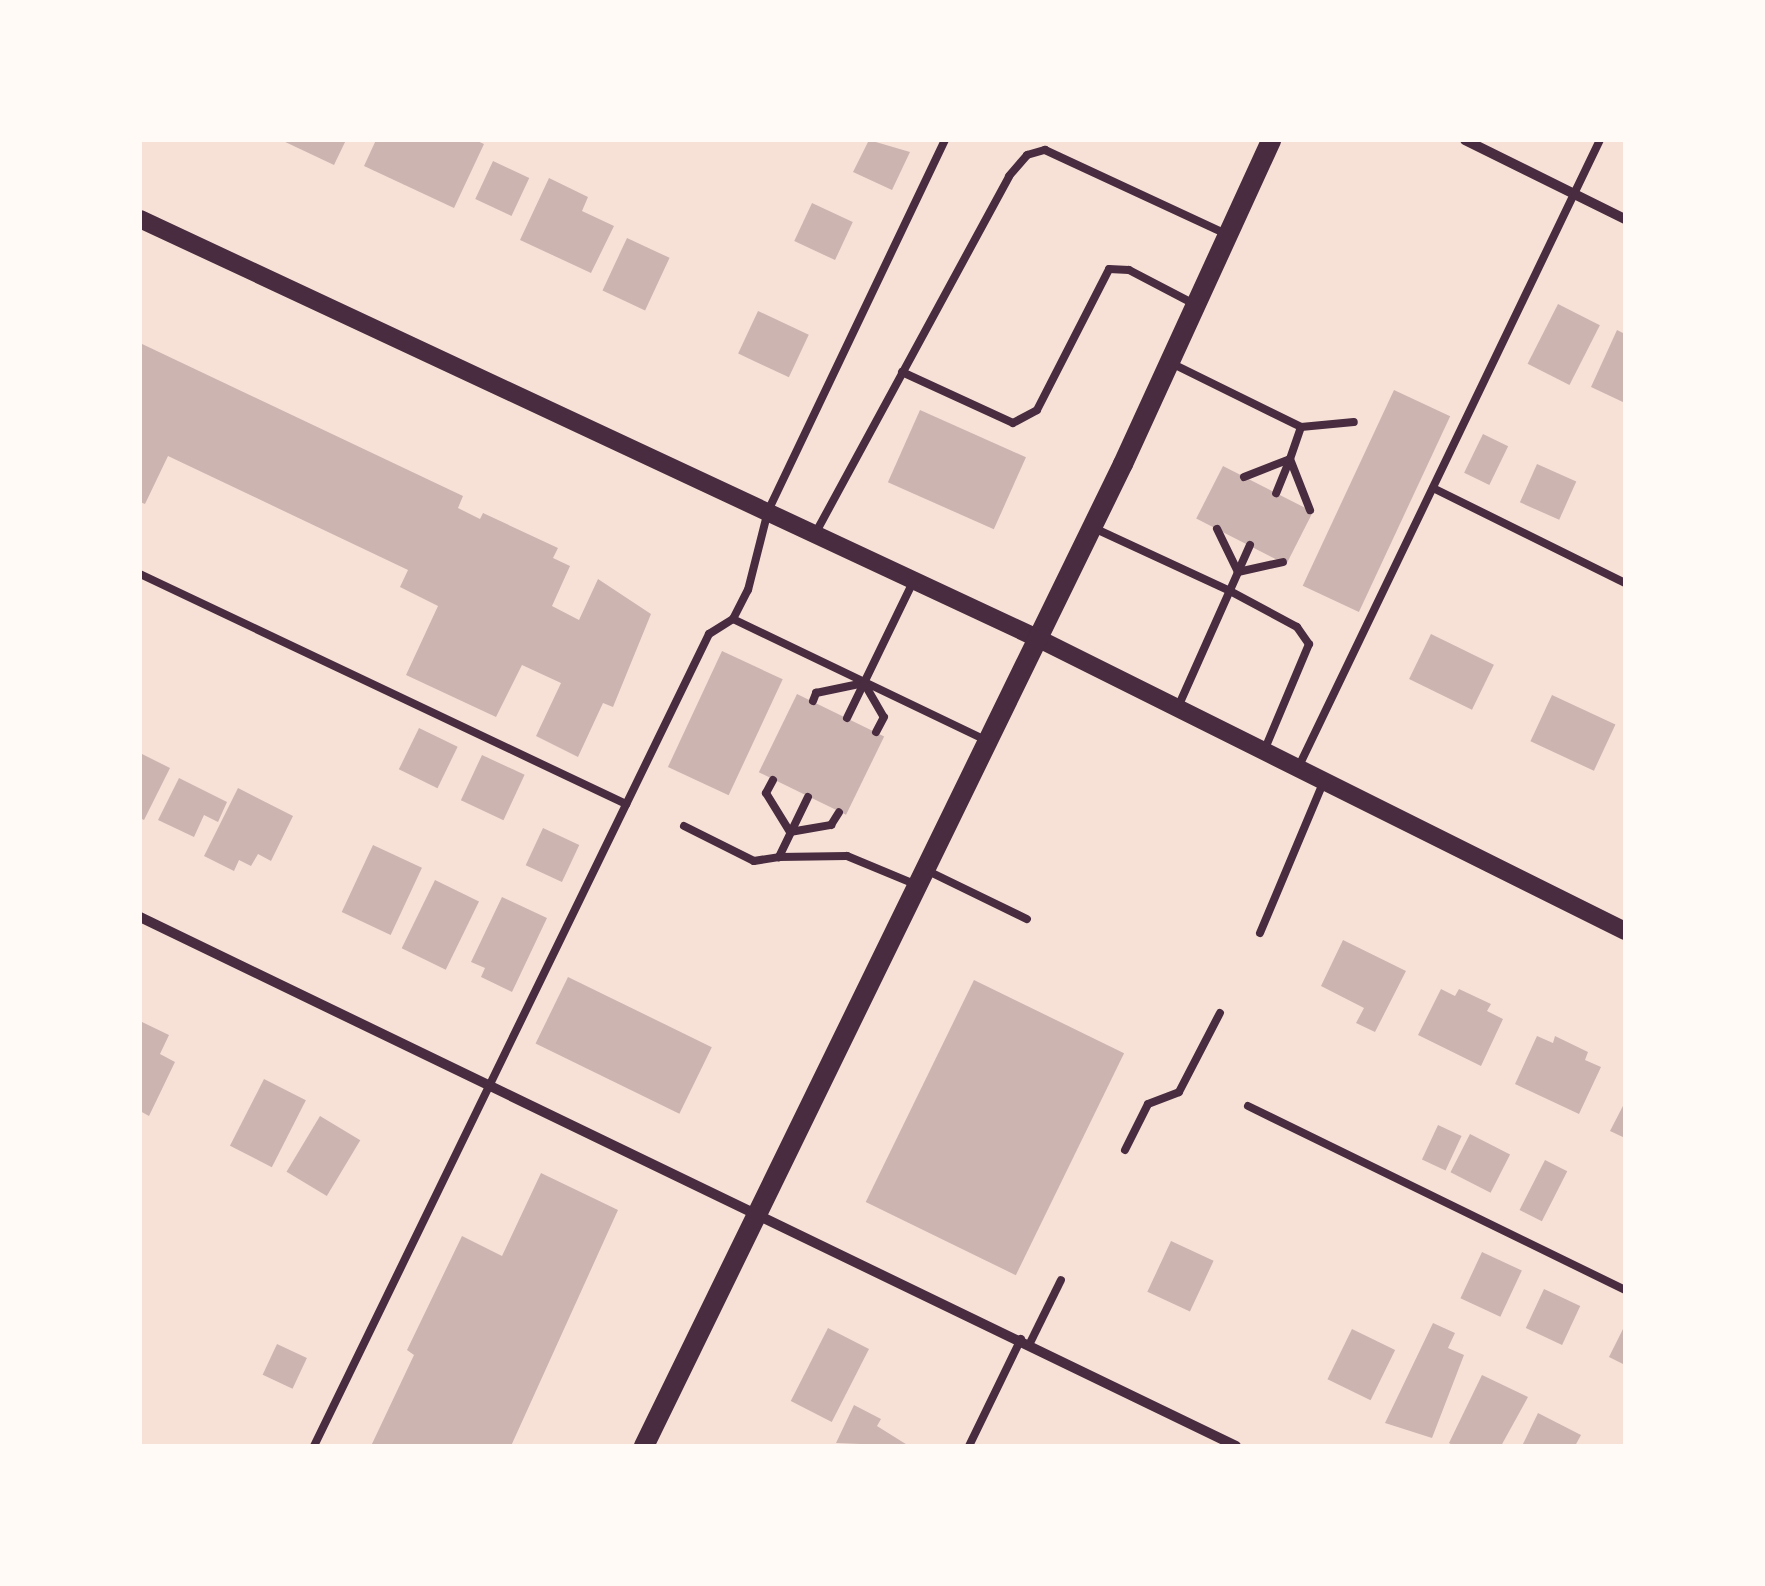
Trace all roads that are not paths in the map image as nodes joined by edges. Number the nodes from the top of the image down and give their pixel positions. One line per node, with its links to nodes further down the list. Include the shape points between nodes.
1 (945, 140): 19 (lane)
2 (1271, 140): 8 (main road)
3 (1465, 140): 5 (street)
4 (1600, 140): 5 (lane)
5 (1575, 194): 6 (street); 16 (lane)
6 (1625, 218)
7 (140, 219): 19 (street)
8 (1228, 235): 9 (main road); 11 (lane, via 1045,150 1027,155 1009,176)
9 (1196, 305): 10 (main road); 11 (lane, via 1129,270 1109,268 1037,410 1013,423)
10 (1169, 362): 13 (lane); 20 (main road)
11 (902, 372): 22 (lane)
12 (1354, 422): 13 (lane)
13 (1301, 426): 14 (lane)
14 (1290, 460): 15 (lane); 17 (lane); 18 (lane)
15 (1244, 477)
16 (1432, 488): 28 (lane); 39 (lane)
17 (1276, 493)
18 (1310, 510)
19 (768, 511): 22 (street); 30 (lane, via 757,570)
20 (1092, 527): 29 (lane); 31 (main road)
21 (1217, 529): 25 (lane)
22 (815, 534): 27 (street)
23 (1250, 546): 25 (lane)
24 (1283, 562): 25 (lane)
25 (1238, 572): 29 (lane)
26 (140, 574): 43 (lane)
27 (914, 580): 31 (street); 32 (lane)
28 (1625, 583)
29 (1230, 591): 34 (lane); 38 (lane, via 1296,627 1310,644)
30 (734, 619): 32 (lane); 43 (lane, via 709,634)
31 (1036, 638): 34 (street); 37 (main road)
32 (864, 683): 33 (lane, via 816,693); 35 (lane); 36 (lane, via 884,716); 37 (lane)
33 (813, 702)
34 (1178, 708): 38 (street)
35 (847, 718)
36 (876, 732)
37 (987, 740): 48 (main road)
38 (1264, 750): 39 (street)
39 (1298, 768): 41 (street)
40 (774, 780): 46 (lane, via 766,793)
41 (1324, 781): 51 (street); 52 (lane)
42 (808, 797): 46 (lane)
43 (626, 804): 54 (lane)
44 (839, 812): 46 (lane, via 831,825)
45 (684, 826): 47 (lane, via 754,861)
46 (790, 832): 47 (lane)
47 (779, 857): 48 (lane, via 848,856)
48 (921, 877): 50 (lane); 57 (main road)
49 (140, 917): 54 (street)
50 (1027, 919)
51 (1625, 930)
52 (1260, 933)
53 (1220, 1013): 56 (lane, via 1179,1092 1148,1104)
54 (490, 1083): 57 (street); 61 (lane)
55 (1248, 1106): 59 (lane)
56 (1125, 1150)
57 (759, 1211): 60 (street); 62 (main road)
58 (1061, 1280): 60 (lane)
59 (1625, 1290)
60 (1026, 1341): 63 (lane); 64 (street)
61 (314, 1446)
62 (644, 1446)
63 (969, 1446)
64 (1236, 1446)

